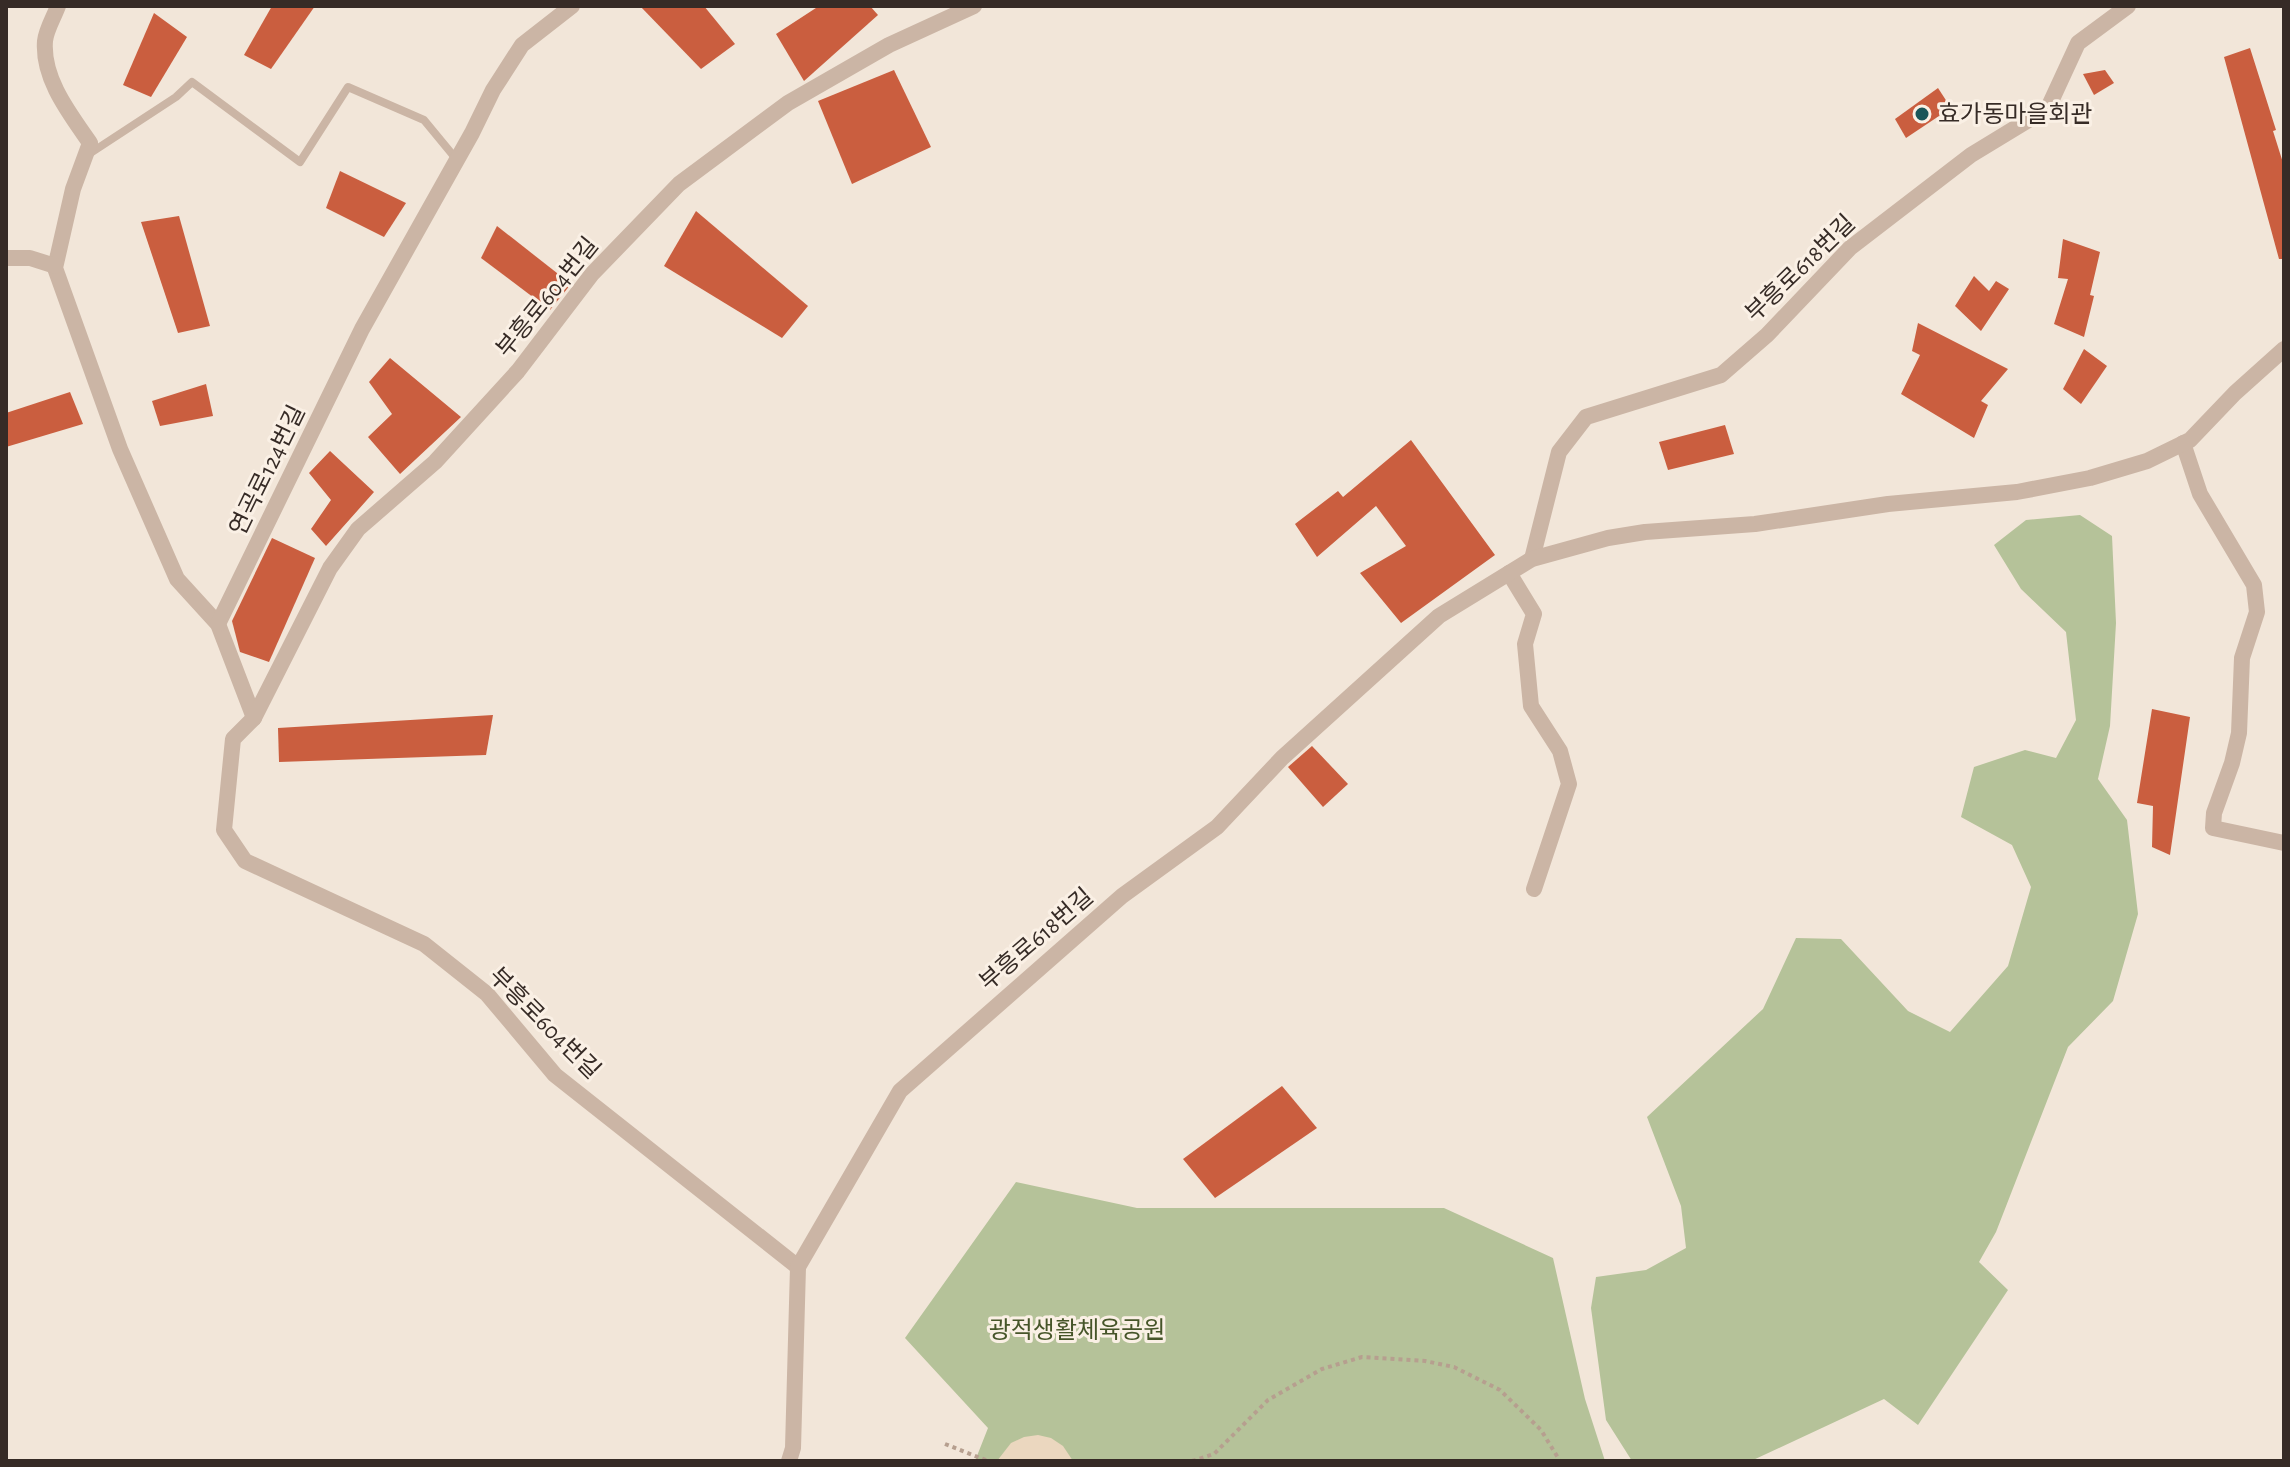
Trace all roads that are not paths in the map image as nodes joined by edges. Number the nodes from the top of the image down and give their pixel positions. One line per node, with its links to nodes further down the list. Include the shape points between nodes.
1 (58, 6): 5 (street, via 45,38 45,63 90,143)
2 (572, 6): 6 (street, 연곡로124번길, via 522,45)
3 (974, 6): 14 (street, 부흥로604번길, via 889,45 788,103 679,184 592,274 518,371 435,462 358,529 330,568)
4 (2128, 6): 11 (street, 부흥로618번길, via 2078,43 2048,108 1971,155 1850,248 1721,375 1586,417 1559,452)
5 (85, 157): 6 (lane, via 192,82 300,162 348,87 424,120); 8 (street)
6 (457, 160): 13 (street, 연곡로124번길, via 362,329)
7 (6, 258): 8 (street)
8 (55, 266): 13 (street, via 120,449 177,579)
9 (2284, 349): 10 (street, 부흥로618번길)
10 (2183, 443): 11 (street, 부흥로618번길, via 2147,461 2090,478 2017,492 1645,532); 15 (street, via 2200,494 2254,585 2257,612 2242,658 2239,733 2213,828)
11 (1532, 559): 12 (street, 부흥로618번길)
12 (1509, 573): 16 (street, via 1534,614 1525,644 1531,706 1560,751 1569,784); 17 (street, 부흥로618번길, via 1439,616 1282,758 1217,827 1122,896 900,1091)
13 (218, 624): 14 (street)
14 (254, 718): 17 (street, 부흥로604번길, via 233,739 224,830 245,861 424,944 487,994 555,1075)
15 (2284, 843)
16 (1534, 889)
17 (798, 1267): 18 (street, 부흥로618번길)
18 (789, 1461)

